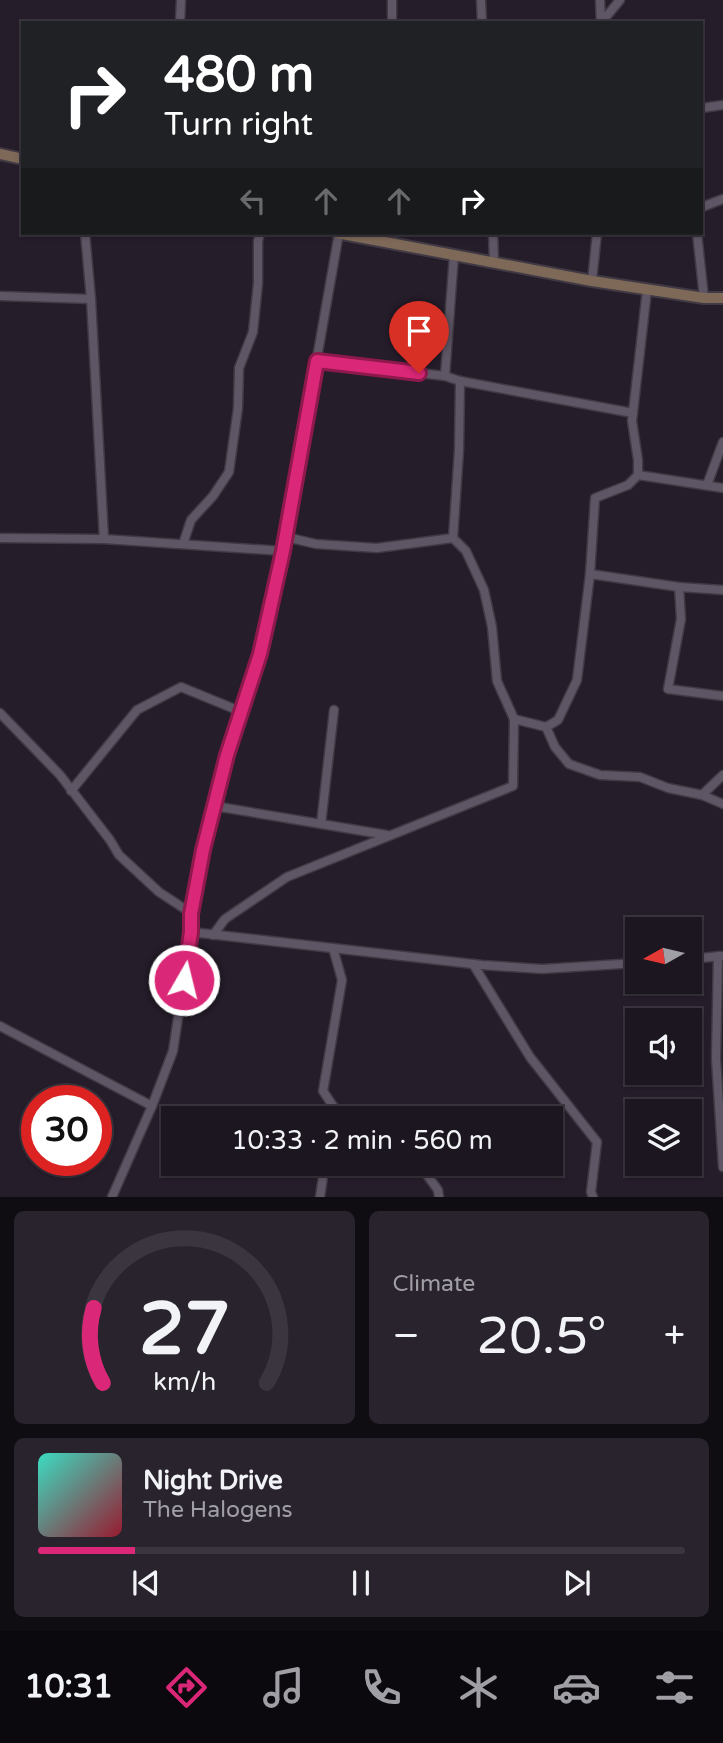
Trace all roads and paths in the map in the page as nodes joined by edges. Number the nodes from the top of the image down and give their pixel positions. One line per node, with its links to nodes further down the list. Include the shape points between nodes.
1 (181, 0): 6 (street)
2 (392, 0): 7 (street)
3 (481, 0): 8 (street)
4 (600, 0): 9 (street)
5 (620, 0): 10 (street)
6 (180, 21)
7 (392, 21)
8 (482, 21)
9 (601, 21)
10 (603, 21)
11 (723, 105): 12 (street)
12 (703, 108)
13 (0, 153): 14 (street)
14 (21, 158)
15 (723, 199): 16 (street)
16 (703, 207)
17 (85, 235): 31 (street)
18 (260, 235): 44 (street, via 253,332 239,368 229,472 191,520)
19 (339, 235): 32 (street)
20 (349, 235): 24 (street)
21 (493, 235): 25 (street)
22 (597, 235): 26 (street)
23 (697, 235): 29 (street)
24 (454, 255): 25 (street); 33 (street)
25 (494, 262): 26 (street)
26 (592, 281): 27 (street)
27 (647, 290): 29 (street); 35 (street)
28 (0, 296): 31 (street)
29 (704, 298): 30 (street)
30 (723, 298)
31 (91, 299): 43 (street)
32 (317, 361): 33 (street); 40 (street)
33 (445, 376): 34 (street)
34 (460, 382): 35 (street); 42 (street)
35 (633, 413): 37 (street)
36 (723, 442): 38 (street)
37 (638, 475): 38 (street); 46 (street, via 628,485 595,498)
38 (707, 485): 39 (street)
39 (723, 488)
40 (286, 537): 42 (street, via 377,548); 45 (street)
41 (0, 538): 43 (street)
42 (453, 538): 53 (street, via 466,551 484,590 497,681)
43 (104, 540): 44 (street)
44 (183, 544): 45 (street)
45 (283, 551): 51 (street)
46 (590, 574): 47 (street); 54 (street, via 577,680 558,720)
47 (679, 587): 48 (street); 49 (street, via 681,619 668,689)
48 (723, 590)
49 (723, 696)
50 (334, 710): 60 (street)
51 (242, 712): 56 (street, via 181,687 137,710); 59 (street)
52 (0, 713): 56 (street, via 33,744)
53 (514, 719): 54 (street); 61 (street, via 513,786)
54 (546, 727): 57 (street, via 569,764 600,775 640,778)
55 (723, 775): 57 (street)
56 (71, 791): 62 (street, via 119,855)
57 (702, 795): 58 (street)
58 (723, 804)
59 (214, 806): 60 (street); 62 (street)
60 (321, 824): 61 (street)
61 (388, 835): 64 (street, via 287,877 225,919)
62 (191, 914): 63 (street)
63 (191, 932): 64 (street); 71 (street, via 173,1051)
64 (213, 935): 65 (street)
65 (332, 948): 68 (street); 72 (street, via 342,980 323,1091)
66 (720, 956): 67 (street); 73 (street, via 716,1059)
67 (702, 957)
68 (473, 964): 69 (street, via 542,969); 79 (street, via 530,1057 597,1142)
69 (625, 964)
70 (0, 1026): 71 (street)
71 (152, 1106): 76 (street)
72 (332, 1106)
73 (723, 1167)
74 (323, 1176): 77 (street)
75 (428, 1176): 78 (street)
76 (112, 1197)
77 (320, 1197)
78 (439, 1197)
79 (593, 1197)

